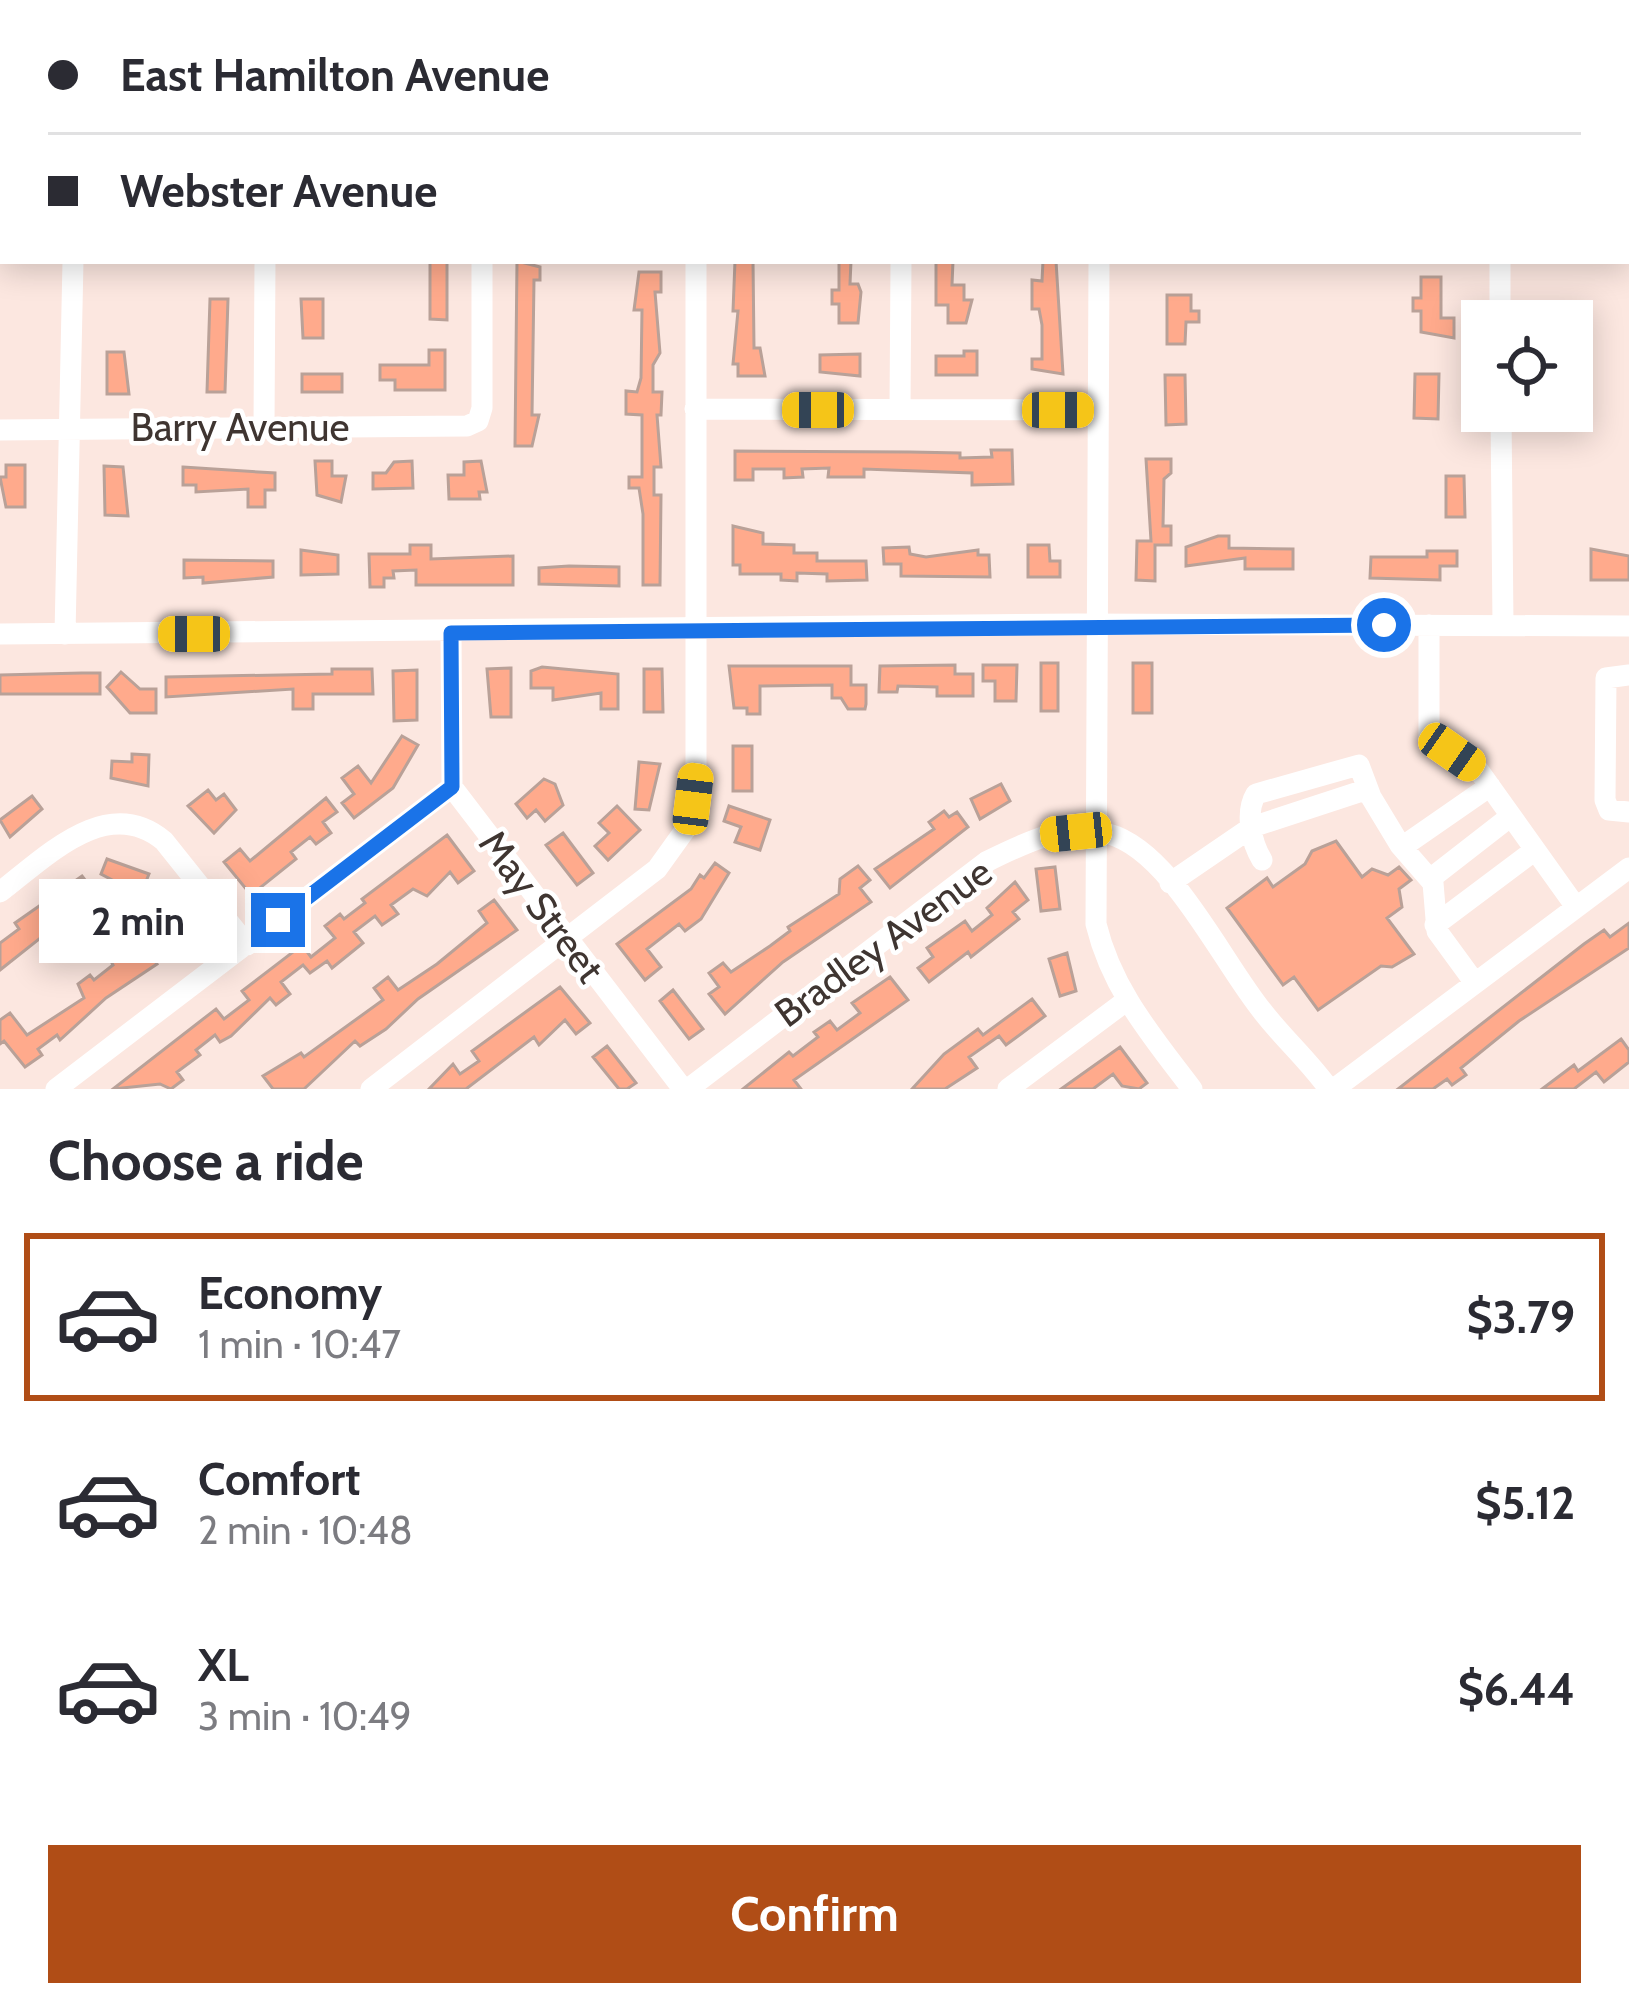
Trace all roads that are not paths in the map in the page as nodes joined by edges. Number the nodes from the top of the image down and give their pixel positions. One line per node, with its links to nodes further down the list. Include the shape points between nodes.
1 (73, 264): 13 (street)
2 (265, 264): 12 (street)
3 (482, 264): 12 (street, Barry Avenue, via 478,421)
4 (696, 264): 9 (street)
5 (901, 264): 10 (street)
6 (1099, 264): 11 (street)
7 (1500, 264): 8 (street)
8 (1500, 300)
9 (694, 410): 10 (street); 20 (street)
10 (900, 410): 11 (street)
11 (1097, 410): 16 (street)
12 (264, 426): 13 (street, Barry Avenue)
13 (72, 429): 14 (street, Barry Avenue); 23 (street)
14 (0, 430)
15 (1501, 432): 18 (street)
16 (1096, 624): 17 (street); 20 (street); 30 (street)
17 (1429, 625): 18 (street); 25 (street, via 1427,739)
18 (1503, 626): 19 (street)
19 (1629, 626)
20 (694, 628): 21 (street); 40 (street, via 690,824 657,869)
21 (451, 633): 23 (street); 26 (street)
22 (0, 634): 23 (street)
23 (65, 634)
24 (1629, 675): 27 (street, via 1606,678 1605,800 1609,810)
25 (1490, 786): 28 (street); 31 (street)
26 (452, 787): 40 (street, May Street); 41 (street)
27 (1629, 812)
28 (1511, 816): 32 (street); 35 (street)
29 (1252, 827): 31 (street, via 1252,799 1346,764 1362,767); 33 (street); 36 (street)
30 (1094, 831): 36 (street, via 1132,842); 43 (street, via 1096,924 1106,967); 46 (street, Bradley Avenue, via 1038,836 986,862)
31 (1402, 847): 35 (street)
32 (1535, 850): 38 (street); 39 (street)
33 (1262, 860)
34 (1629, 868): 38 (street)
35 (1430, 879): 39 (street)
36 (1170, 883): 49 (street, via 1264,1014)
37 (0, 892): 41 (street, via 83,832 128,822 164,841)
38 (1576, 907): 42 (street)
39 (1435, 925): 42 (street)
40 (568, 939): 45 (street); 46 (street, May Street)
41 (247, 944): 44 (street)
42 (1475, 983): 49 (street)
43 (1126, 1001): 47 (street); 48 (street)
44 (56, 1089)
45 (371, 1089)
46 (685, 1089)
47 (1008, 1089)
48 (1192, 1089)
49 (1332, 1089)

